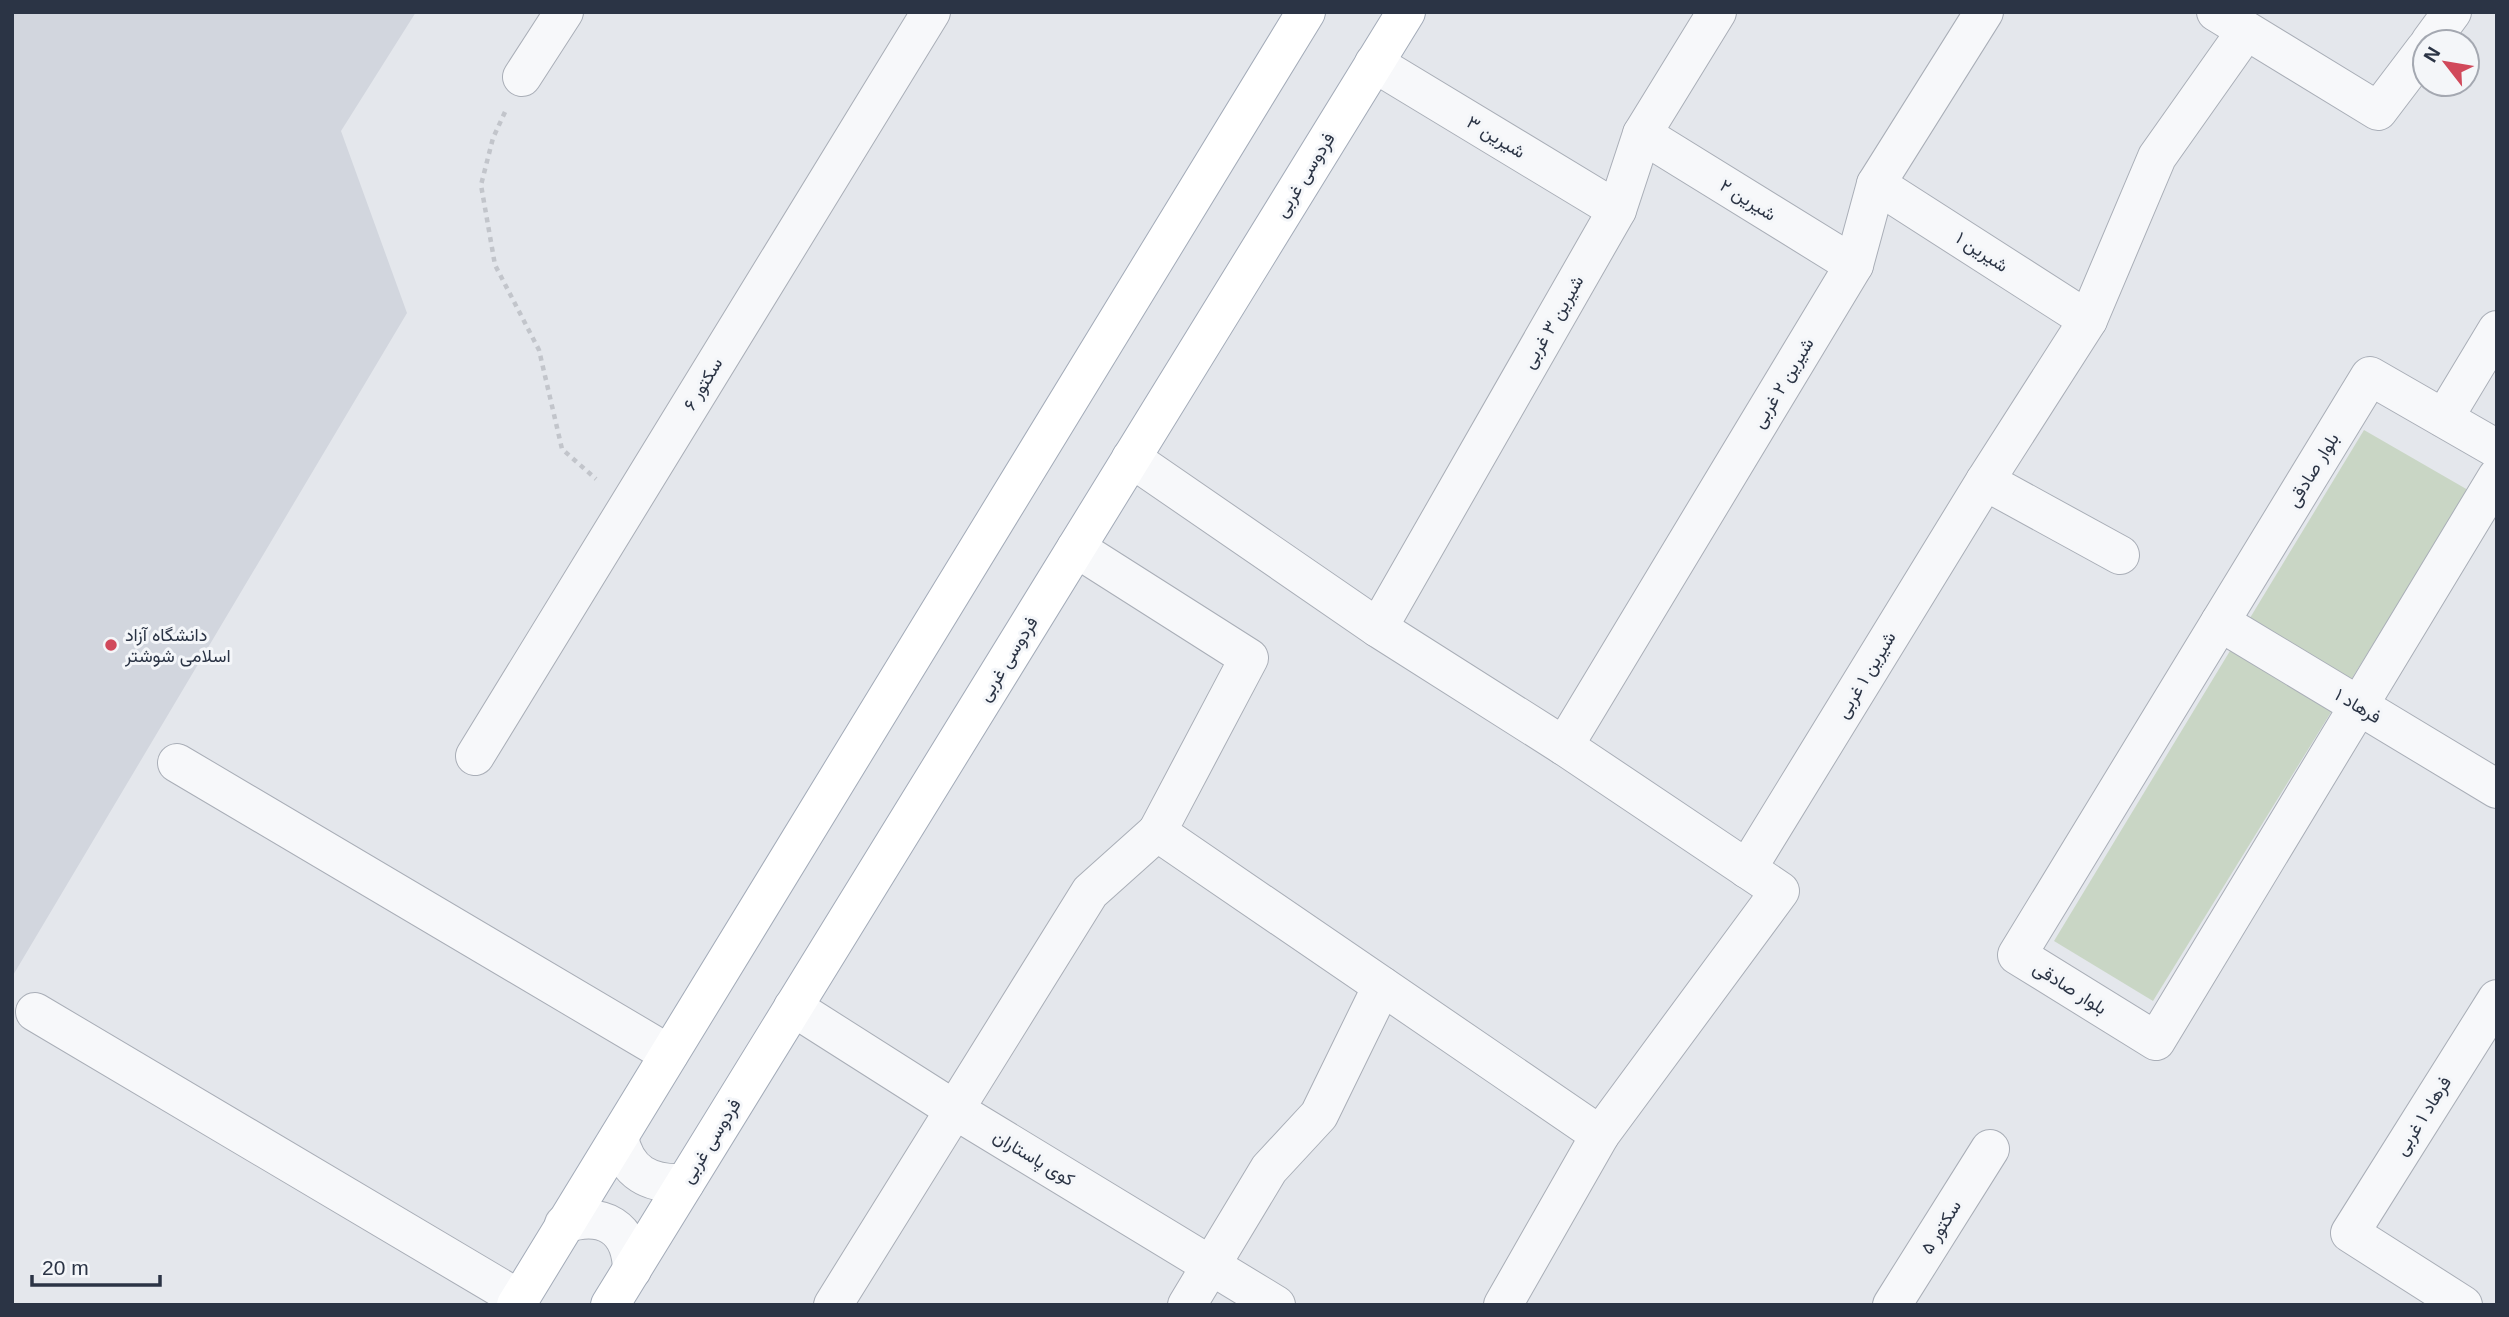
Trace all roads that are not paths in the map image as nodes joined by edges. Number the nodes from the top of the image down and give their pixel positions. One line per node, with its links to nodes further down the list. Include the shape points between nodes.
1 (564, 12): 12 (street)
2 (931, 12): 30 (street, سکتور ۶)
3 (1306, 12): 39 (main road)
4 (1406, 12): 10 (main road, فردوسی غربی)
5 (1717, 12): 13 (street, شیرین ۳ غربی)
6 (1984, 12): 14 (street, شیرین ۲ غربی)
7 (2452, 12): 9 (street)
8 (2231, 21): 11 (street, via 2378,111); 17 (street, شیرین ۱ غربی, via 2157,157)
9 (2440, 28)
10 (1374, 63): 15 (street, شیرین ۳); 21 (main road, فردوسی غربی)
11 (2411, 67)
12 (522, 77)
13 (1642, 134): 15 (street, شیرین ۳ غربی); 16 (street, شیرین ۲)
14 (1876, 184): 16 (street, شیرین ۲ غربی); 17 (street, شیرین ۱)
15 (1618, 210): 27 (street, شیرین ۳ غربی)
16 (1854, 265): 29 (street, شیرین ۲ غربی)
17 (2088, 320): 23 (street, شیرین ۱ غربی)
18 (2497, 330): 19 (street)
19 (2444, 418): 20 (street, بلوار صادقی); 26 (street, بلوار صادقی, via 2370,376)
20 (2497, 449)
21 (1131, 458): 24 (main road, فردوسی غربی); 27 (street)
22 (2497, 477): 28 (street, بلوار صادقی)
23 (1985, 481): 25 (street); 34 (street, شیرین ۱ غربی)
24 (1076, 548): 33 (street, via 1249,658); 37 (main road, فردوسی غربی)
25 (2120, 555)
26 (2220, 622): 28 (street, فرهاد ۱); 28 (street, بلوار صادقی, via 2017,955 2157,1041)
27 (1378, 628): 29 (street)
28 (2359, 706): 32 (street, فرهاد ۱)
29 (1564, 746): 34 (street)
30 (475, 756)
31 (177, 763): 39 (street)
32 (2497, 789)
33 (1157, 832): 35 (street); 40 (street, via 1090,892)
34 (1747, 869): 41 (street, via 1780,891)
35 (1382, 986): 41 (street); 46 (street, via 1319,1115 1269,1168)
36 (2497, 999): 55 (street, فرهاد ۱ غربی, via 2350,1233)
37 (793, 1007): 40 (street, کوی پاستاران); 44 (main road, فردوسی غربی)
38 (35, 1012): 48 (street)
39 (669, 1054): 42 (main road)
40 (955, 1110): 46 (street, کوی پاستاران); 50 (street)
41 (1600, 1135): 53 (street)
42 (619, 1137): 44 (street, via 621,1149 636,1170 651,1180); 45 (main road)
43 (1990, 1149): 54 (street, سکتور ۵)
44 (685, 1183): 47 (main road, فردوسی غربی)
45 (564, 1224): 47 (street, via 598,1219 614,1226 632,1253); 48 (main road)
46 (1212, 1266): 51 (street); 52 (street, کوی پاستاران)
47 (632, 1270): 49 (main road, فردوسی غربی)
48 (518, 1302)
49 (610, 1305)
50 (833, 1305)
51 (1188, 1305)
52 (1276, 1305)
53 (1503, 1305)
54 (1892, 1305)
55 (2463, 1305)

